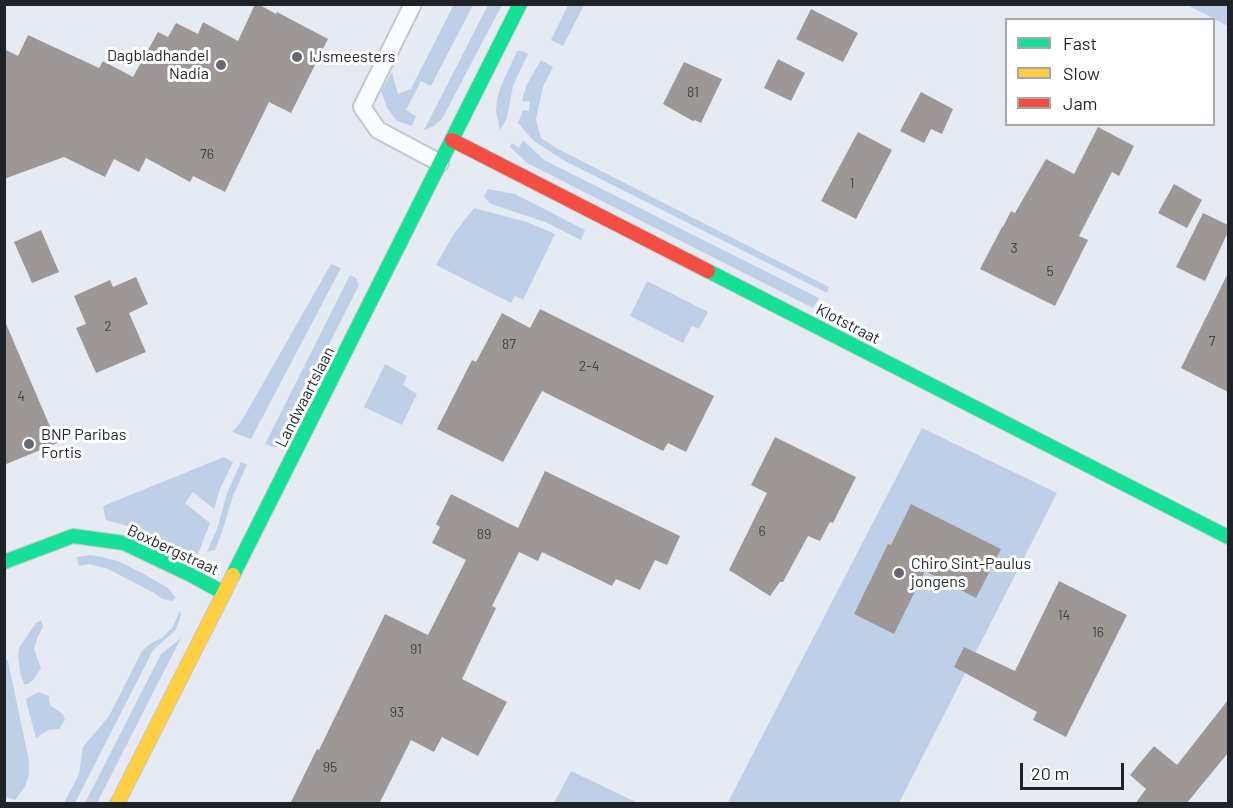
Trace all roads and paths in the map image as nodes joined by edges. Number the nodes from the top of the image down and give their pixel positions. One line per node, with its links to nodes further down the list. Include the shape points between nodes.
1 (413, 4): 4 (lane, via 362,107 378,130)
2 (520, 4): 3 (street, Landwaartslaan)
3 (452, 140): 4 (street, Landwaartslaan); 5 (street, Klotstraat)
4 (440, 163): 7 (street, Landwaartslaan)
5 (1228, 537)
6 (4, 562): 7 (street, Boxbergstraat, via 73,536 124,543)
7 (224, 592): 8 (street, Landwaartslaan)
8 (117, 804)

